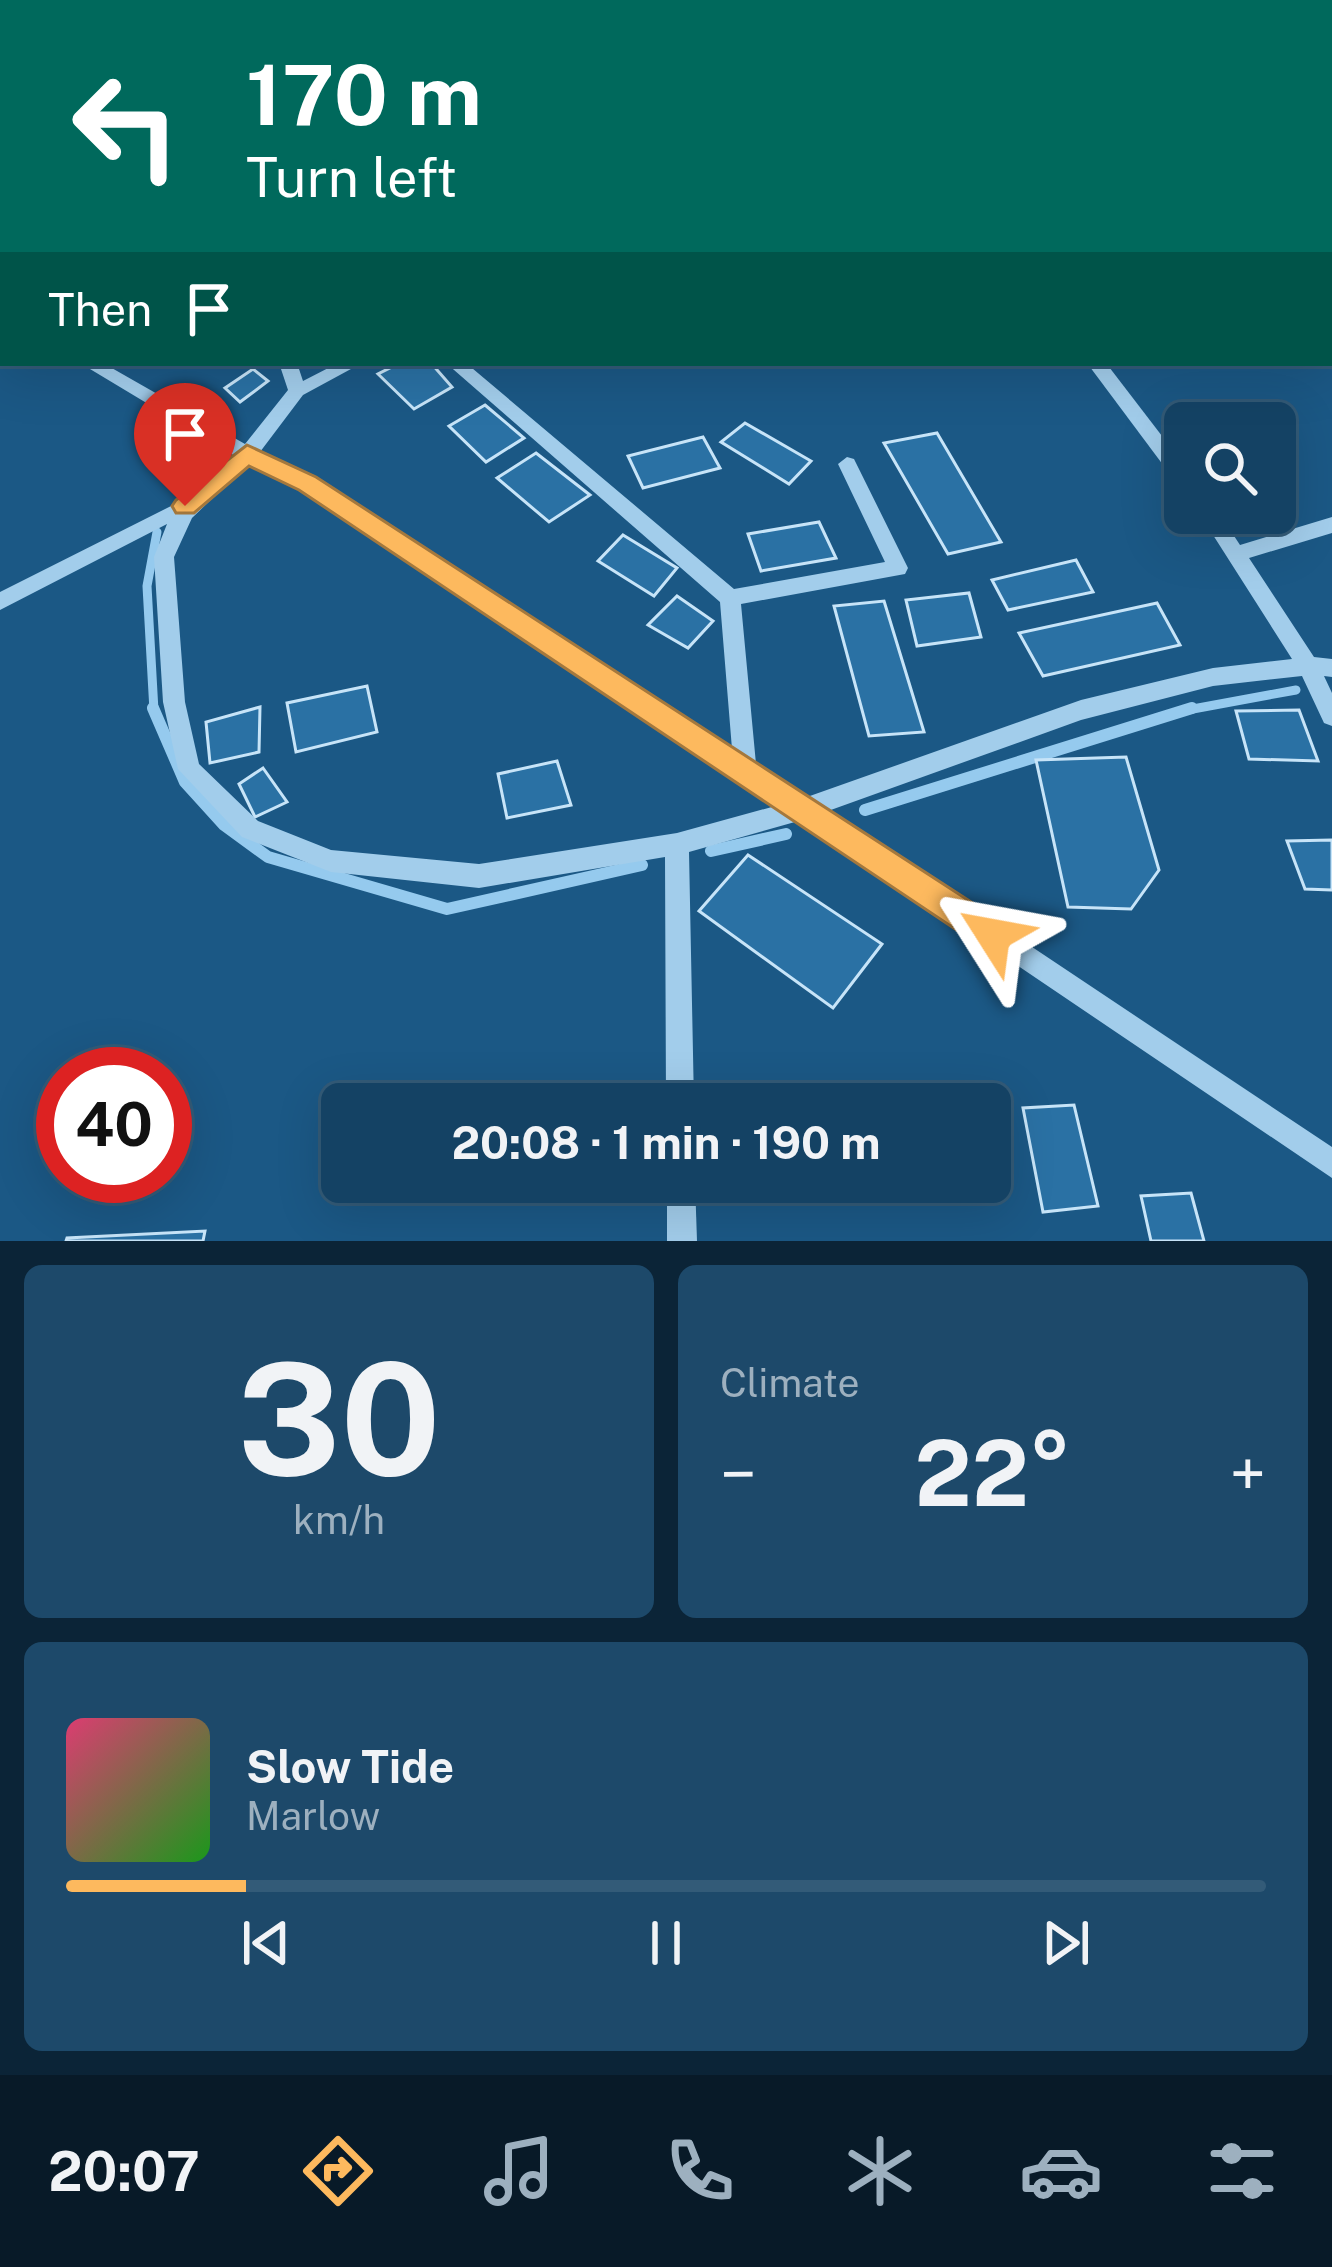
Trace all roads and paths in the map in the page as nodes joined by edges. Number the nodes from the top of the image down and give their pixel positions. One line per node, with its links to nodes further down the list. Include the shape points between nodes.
1 (94, 366): 8 (street)
2 (288, 366): 6 (street)
3 (347, 366): 6 (street)
4 (459, 366): 14 (street)
5 (1098, 366): 7 (street)
6 (296, 391): 8 (street)
7 (1164, 452)
8 (247, 454): 10 (street); 18 (street, via 308,483)
9 (847, 464): 14 (street, via 898,568)
10 (185, 506): 15 (street); 20 (street, via 164,557 174,702 188,770 250,829 331,861 478,876)
11 (1332, 525): 13 (street)
12 (1224, 534): 13 (street)
13 (1238, 553): 16 (street)
14 (730, 598): 18 (street)
15 (0, 602)
16 (1320, 667): 17 (street); 19 (street, via 1213,676 1081,710)
17 (1332, 716)
18 (745, 769): 19 (street)
19 (805, 809): 20 (street); 22 (street)
20 (677, 844): 21 (street)
21 (680, 1083)
22 (1332, 1164)
23 (681, 1203): 24 (street)
24 (682, 1241)

